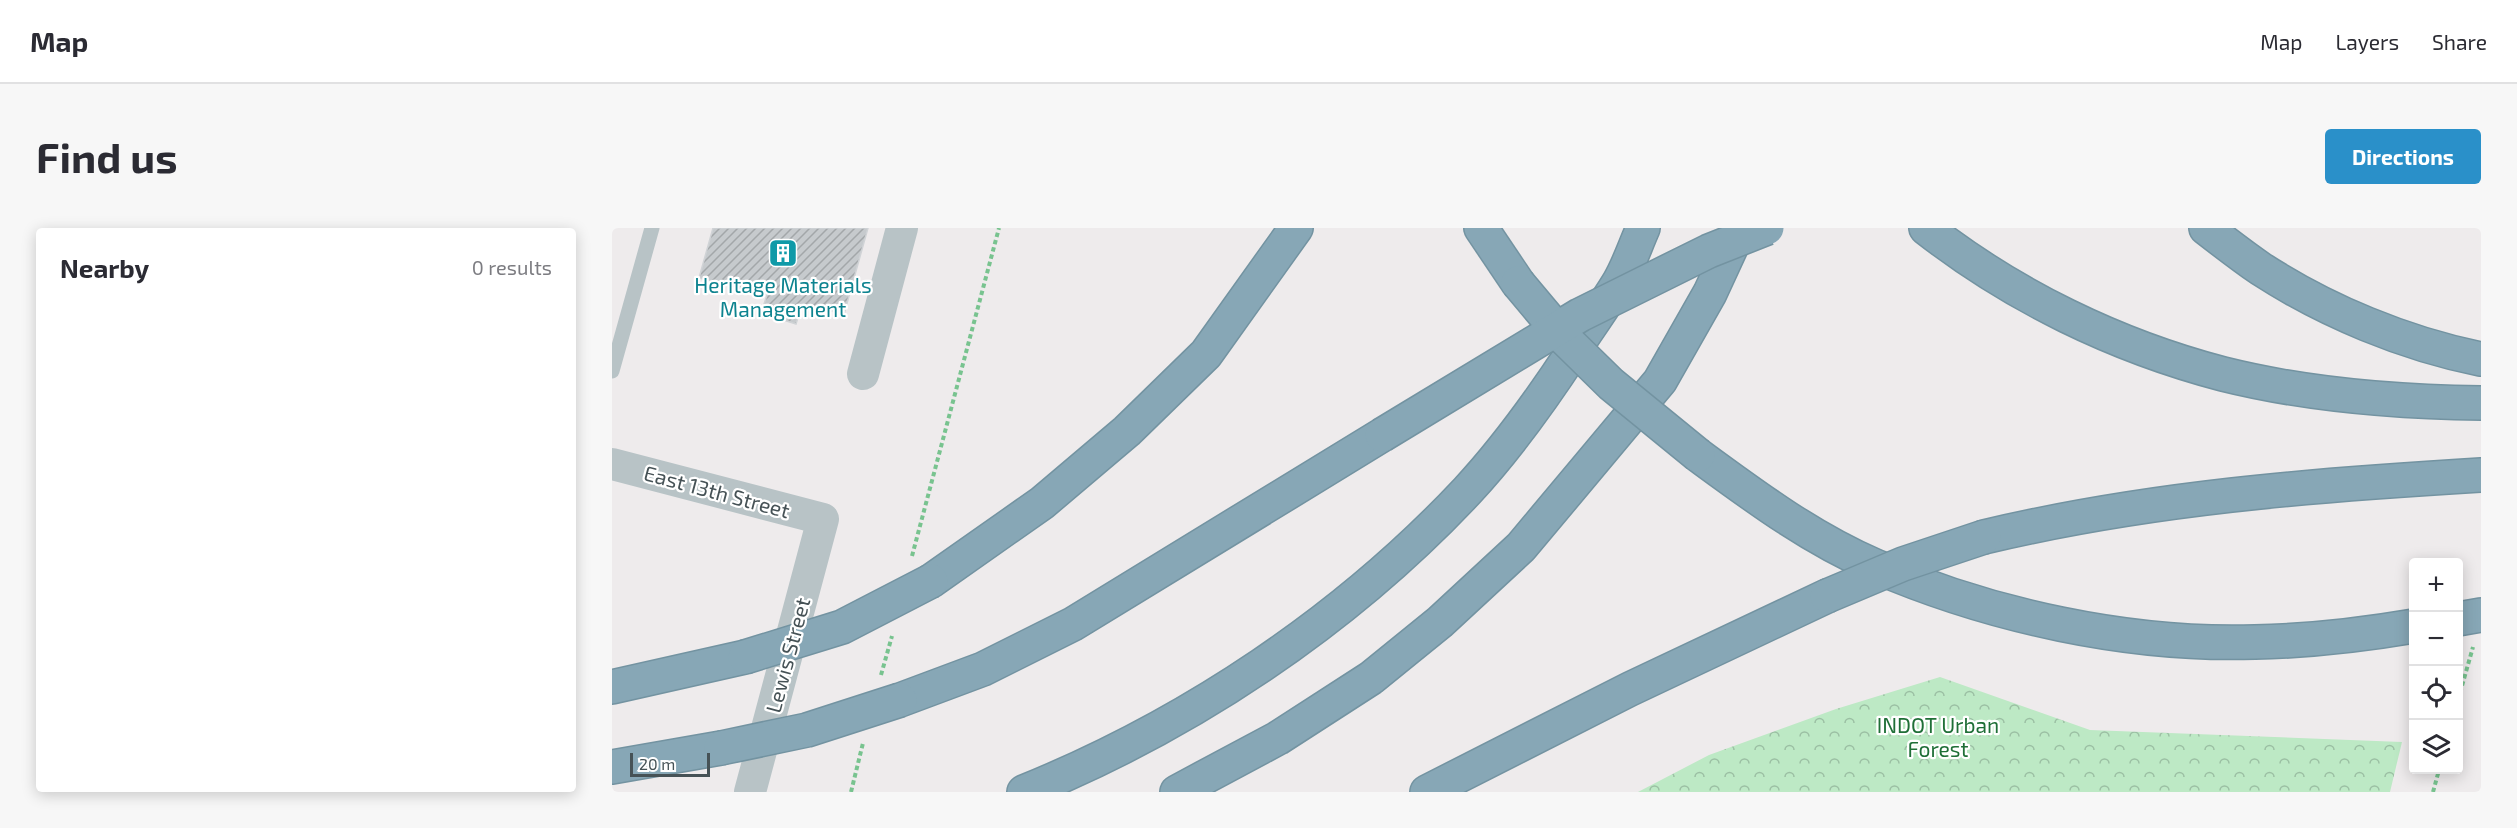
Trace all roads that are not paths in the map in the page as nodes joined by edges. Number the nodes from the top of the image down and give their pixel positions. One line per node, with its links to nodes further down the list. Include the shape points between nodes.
1 (652, 228): 11 (lane)
2 (902, 228): 12 (street)
3 (1296, 228): 18 (highway, bridge, via 1206,354 1127,431 1042,503 921,572 842,627 745,657)
4 (1481, 228): 17 (highway, bridge, via 1518,283 1565,339 1611,384 1765,504 1874,566 2031,617 2124,634 2220,642 2307,640)
5 (1643, 228): 21 (highway, via 1620,280 1539,404 1468,490 1394,563 1232,685 1143,738)
6 (1740, 228): 22 (highway, via 1710,293 1660,381 1521,546 1440,622 1371,678 1278,738)
7 (1767, 228): 19 (highway, bridge, via 1709,251 1580,315 1073,624 983,669 891,689 807,730)
8 (1926, 228): 13 (highway, via 1961,256 2021,292 2084,325 2153,352 2223,374 2281,385 2414,402)
9 (2206, 228): 10 (highway, via 2261,268 2328,305 2405,338)
10 (2481, 358)
11 (612, 371)
12 (863, 374)
13 (2481, 404)
14 (612, 464): 16 (street, East 13th Street)
15 (2481, 476): 23 (highway, bridge, via 2191,500 2054,521 1984,537 1903,564 1827,596 1630,689)
16 (823, 519): 20 (street, Lewis Street)
17 (2409, 627)
18 (612, 687)
19 (612, 767)
20 (750, 792)
21 (1024, 792)
22 (1177, 792)
23 (1428, 792)

